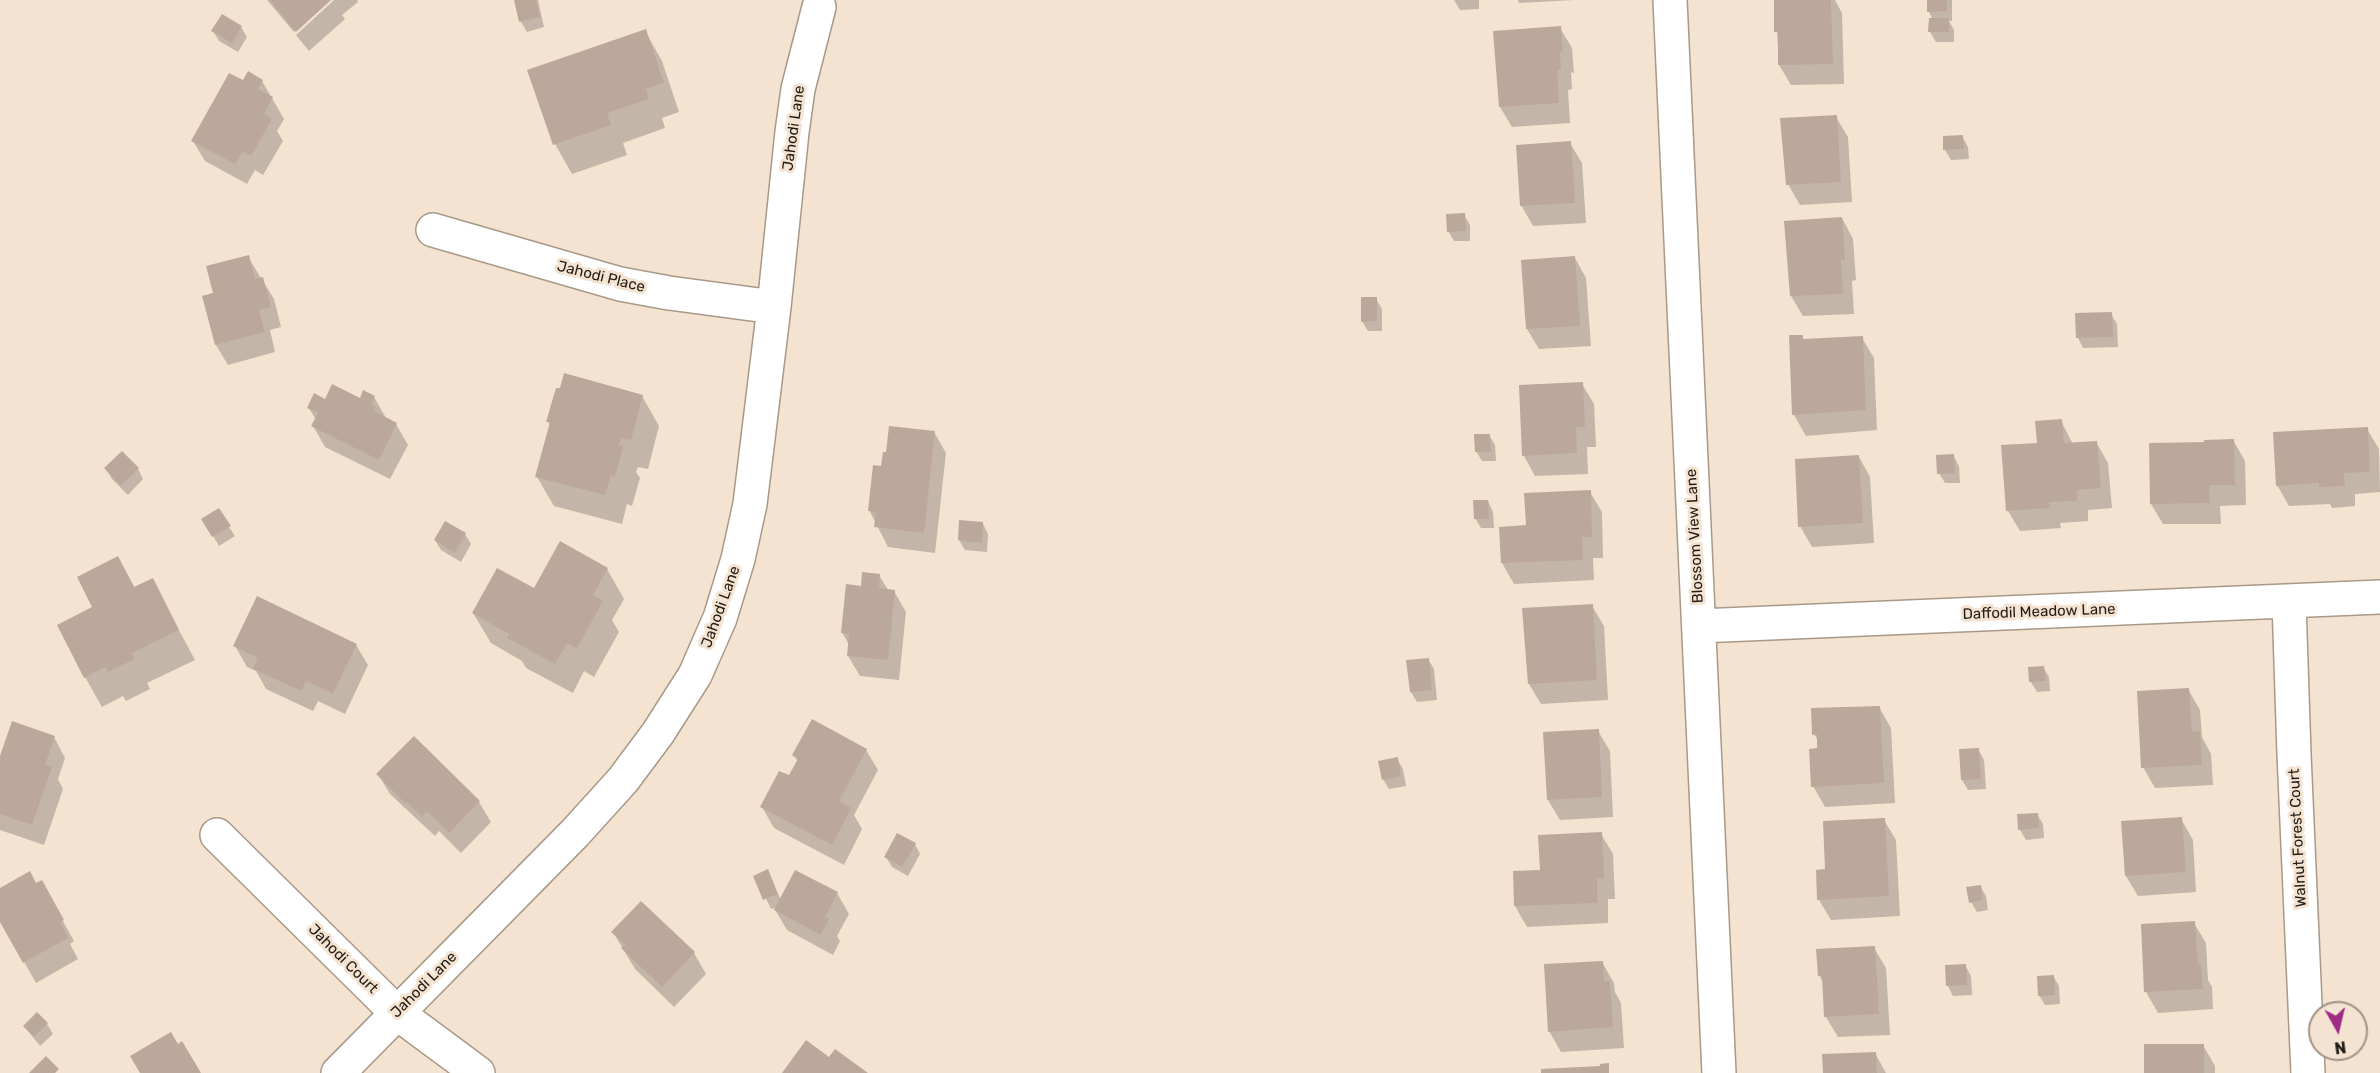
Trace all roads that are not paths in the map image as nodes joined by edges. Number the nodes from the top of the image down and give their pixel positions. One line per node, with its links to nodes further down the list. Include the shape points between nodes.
1 (1670, 0): 7 (street, Blossom View Lane)
2 (819, 7): 4 (street, Jahodi Lane, via 798,89)
3 (433, 230): 4 (street, Jahodi Place, via 620,284)
4 (774, 307): 9 (street, Jahodi Lane, via 750,504 720,618 695,675 622,780 575,833)
5 (2380, 597): 6 (street, Daffodil Meadow Lane)
6 (2289, 602): 7 (street, Daffodil Meadow Lane); 13 (street, Walnut Forest Court)
7 (1699, 626): 12 (street, Blossom View Lane)
8 (217, 835): 9 (street, Jahodi Court)
9 (397, 1013): 10 (street, Jahodi Lane); 11 (street, Jahodi Court)
10 (338, 1073)
11 (478, 1073)
12 (1719, 1073)
13 (2308, 1073)

